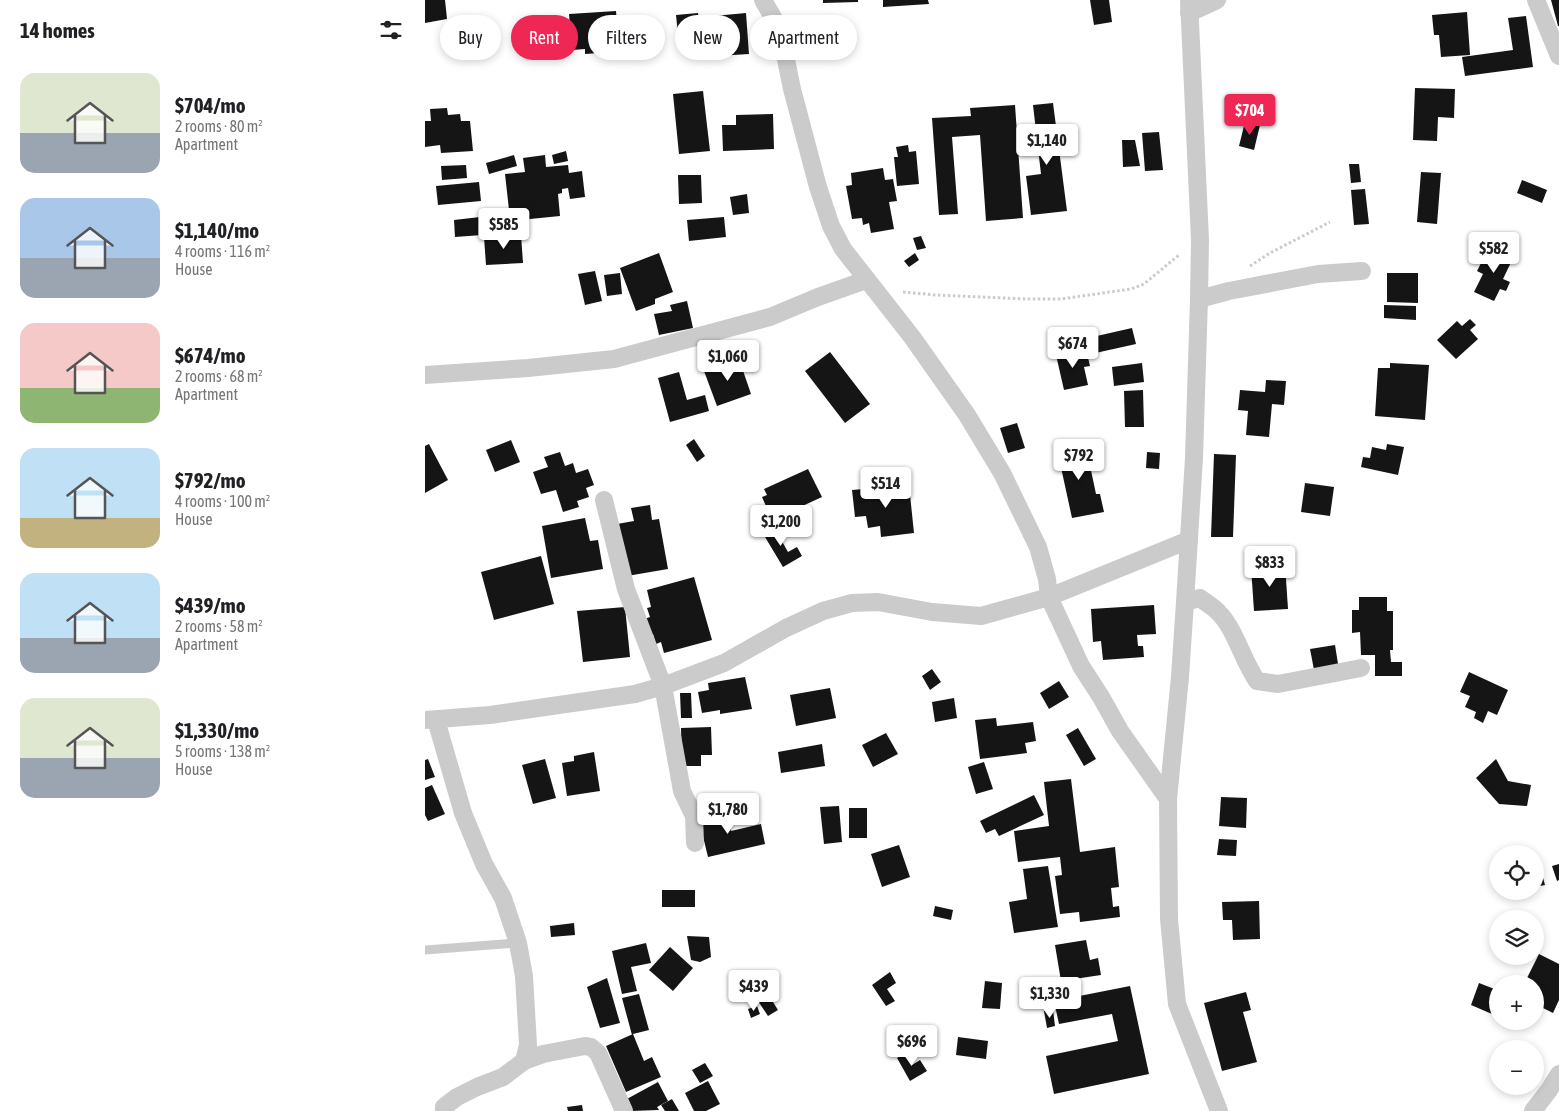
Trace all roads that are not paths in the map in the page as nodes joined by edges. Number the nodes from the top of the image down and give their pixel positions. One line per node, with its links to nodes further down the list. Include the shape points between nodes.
1 (763, 0): 7 (street, via 783,45 813,169 831,226 843,249)
2 (1217, 0): 4 (street)
3 (1536, 0): 5 (street)
4 (1189, 6): 8 (street, via 1200,240)
5 (1559, 56)
6 (1361, 271): 8 (street, via 1318,274)
7 (869, 284): 9 (street, via 818,297 771,318 614,359); 12 (street, via 962,407 1002,473 1038,547)
8 (1199, 299): 11 (street)
9 (425, 375)
10 (604, 500): 15 (street, via 626,589)
11 (1189, 540): 12 (street); 13 (street)
12 (1049, 597): 15 (street, via 981,616 932,612 877,602 852,603 823,611 724,663); 17 (street, via 1081,666 1120,731)
13 (1185, 602): 14 (street, via 1200,598 1219,613 1257,681 1278,684); 17 (street)
14 (1361, 668)
15 (663, 686): 16 (street, via 593,701); 18 (street, via 680,785 693,816)
16 (430, 720): 19 (street, via 463,813 503,898)
17 (1168, 799): 25 (street, via 1169,919 1177,1004)
18 (695, 843)
19 (519, 942): 20 (lane); 21 (street, via 525,976 528,1045)
20 (425, 950)
21 (524, 1061): 23 (street, via 503,1078 464,1094); 24 (street, via 543,1054 591,1047 598,1054)
22 (1559, 1074): 26 (street)
23 (440, 1110)
24 (624, 1111)
25 (1219, 1111)
26 (1533, 1111)

